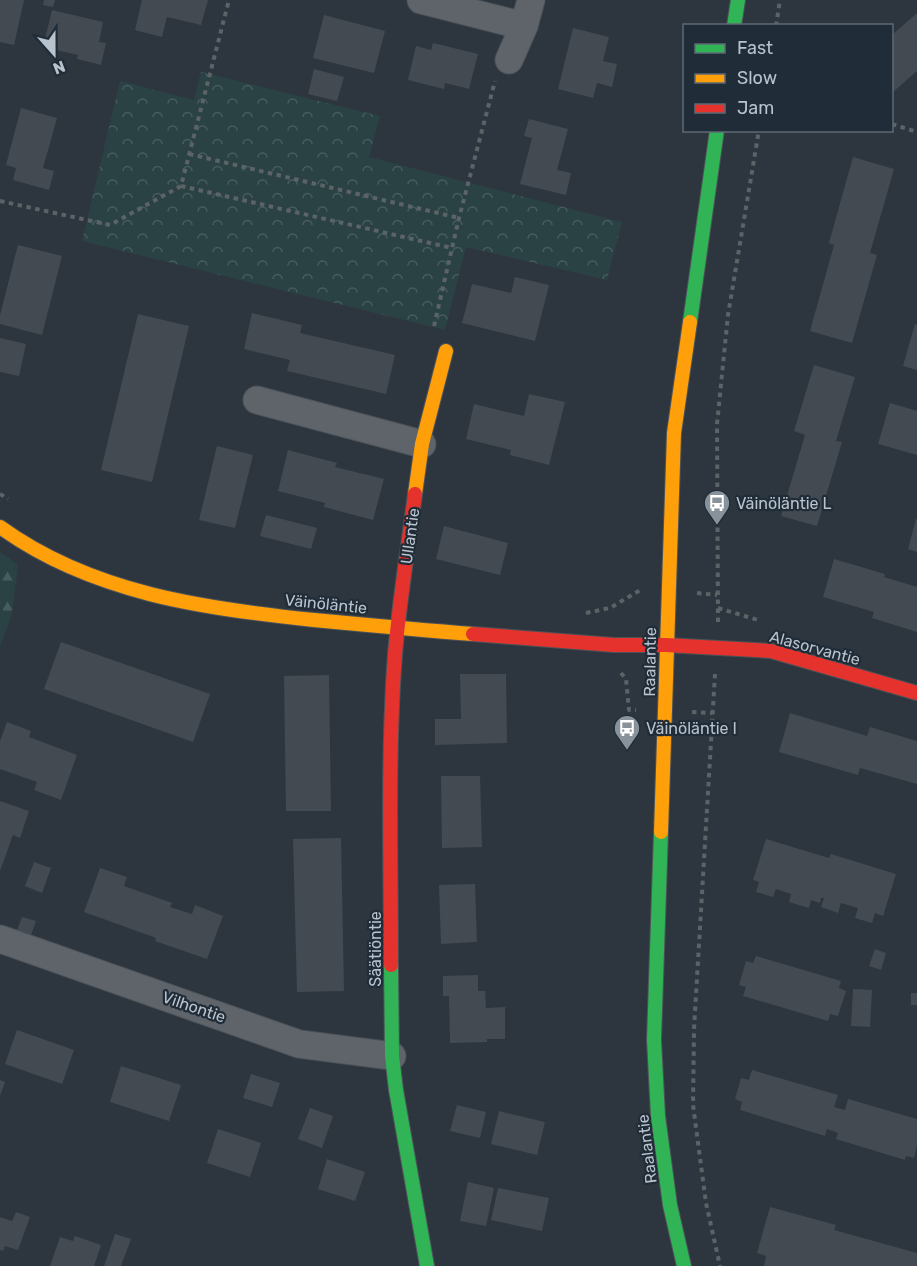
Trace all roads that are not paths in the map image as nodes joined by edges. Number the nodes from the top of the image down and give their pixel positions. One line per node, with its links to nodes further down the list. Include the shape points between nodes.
1 (421, 0): 5 (street)
2 (531, 0): 5 (street)
3 (738, 0): 4 (street)
4 (734, 24)
5 (524, 26): 6 (street)
6 (509, 60)
7 (717, 132): 13 (street, Raalantie, via 674,433)
8 (446, 351): 10 (street, Ullantie)
9 (257, 400): 10 (street)
10 (422, 444): 12 (street, Ullantie)
11 (0, 527): 12 (street, Väinöläntie, via 25,545 74,569 161,598 236,612)
12 (398, 628): 13 (street, Väinöläntie, via 614,645); 16 (street, Säätiöntie, via 390,801)
13 (666, 645): 14 (street, Alasorvantie, via 771,651); 18 (street, Raalantie, via 654,1040 658,1116 670,1204)
14 (917, 693)
15 (0, 939): 16 (street, Vilhontie, via 299,1044)
16 (392, 1056): 17 (street, Säätiöntie)
17 (427, 1266)
18 (684, 1266)

